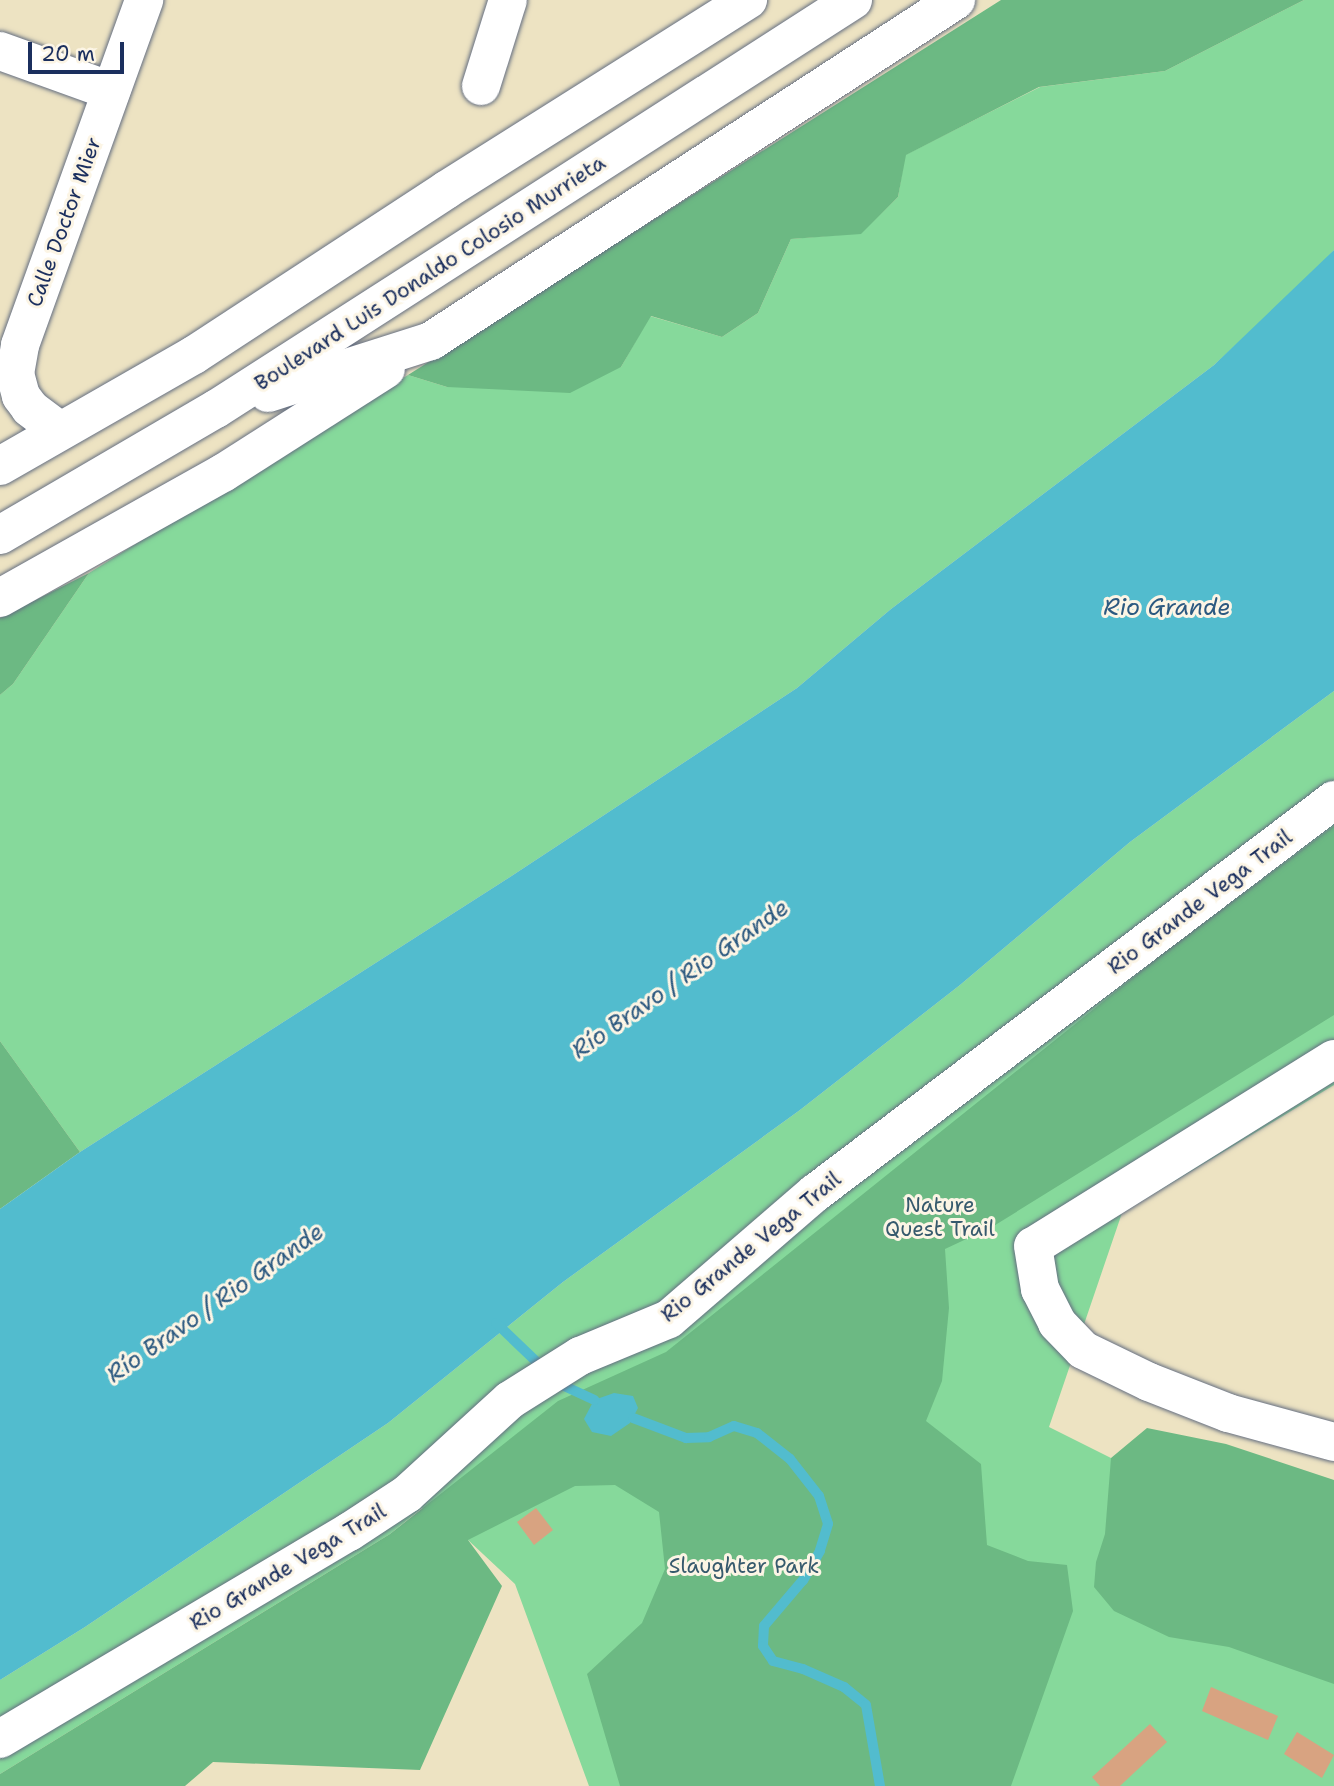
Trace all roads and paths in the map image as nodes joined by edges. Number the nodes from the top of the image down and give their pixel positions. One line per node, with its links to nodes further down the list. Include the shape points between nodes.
1 (144, 0): 8 (main road, Calle Doctor Mier)
2 (509, 0): 7 (main road)
3 (748, 0): 11 (main road, via 194,355)
4 (853, 0): 10 (main road, Boulevard Luis Donaldo Colosio Murrieta)
5 (956, 0): 9 (main road)
6 (0, 51): 8 (main road)
7 (481, 86)
8 (111, 91): 11 (main road, Calle Doctor Mier, via 20,345 15,374 20,396)
9 (431, 341): 10 (main road); 14 (main road, via 223,473)
10 (216, 409): 13 (main road, Boulevard Luis Donaldo Colosio Murrieta)
11 (61, 431): 12 (main road)
12 (0, 466)
13 (0, 535)
14 (0, 598)
15 (1334, 800): 18 (main road, Rio Grande Vega Trail, via 815,1194 669,1319 580,1356 510,1400 407,1494)
16 (1334, 1059): 17 (main road, via 1033,1246 1041,1289 1057,1323 1083,1350 1228,1413)
17 (1334, 1442)
18 (0, 1739)

